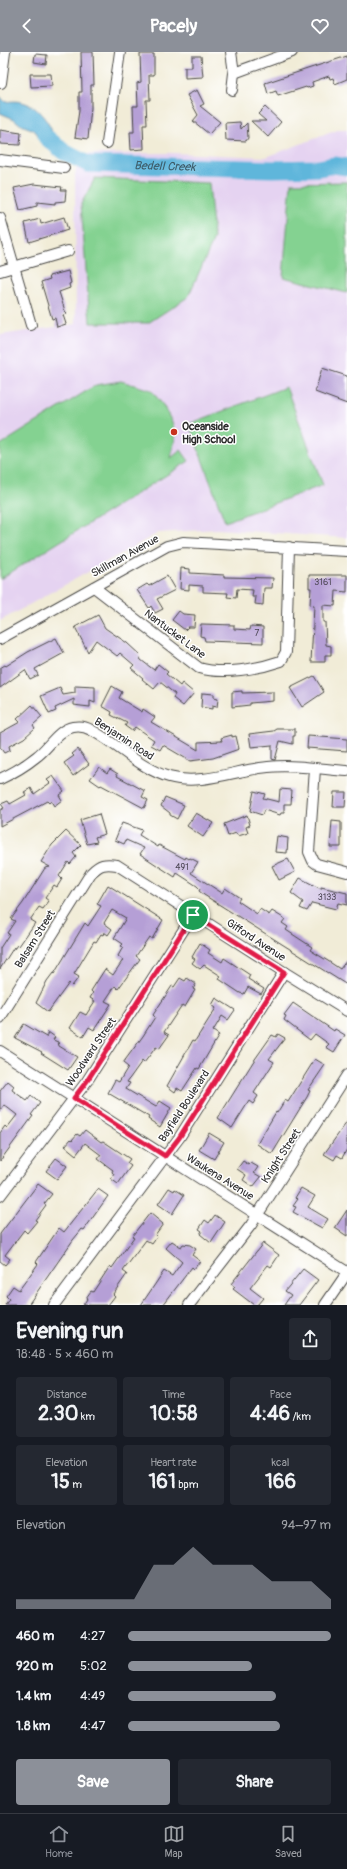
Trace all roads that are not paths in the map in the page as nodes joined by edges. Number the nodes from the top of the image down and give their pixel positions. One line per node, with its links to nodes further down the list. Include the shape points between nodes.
1 (5, 52): 6 (street)
2 (120, 52): 8 (street)
3 (231, 52): 5 (street)
4 (292, 52): 5 (street)
5 (234, 73): 7 (street)
6 (1, 83)
7 (232, 90)
8 (107, 143)
9 (0, 160): 10 (street)
10 (64, 168)
11 (0, 218): 13 (street)
12 (68, 251): 13 (street)
13 (15, 267): 14 (street); 15 (street)
14 (0, 271)
15 (31, 325)
16 (289, 547): 17 (street, Skillman Avenue); 18 (street, Skillman Avenue, via 183,542 167,546); 18 (street, Nantucket Lane, via 286,652 281,661 269,665 212,672 199,668)
17 (347, 551)
18 (94, 587): 19 (street, Skillman Avenue)
19 (0, 639)
20 (315, 769): 21 (street, Benjamin Road); 22 (street, Benjamin Road, via 274,766 199,780 169,777 143,765 91,729 73,727 62,732 25,766); 23 (street, via 309,852 317,864)
21 (347, 771)
22 (0, 779)
23 (347, 872)
24 (91, 873): 25 (street, Gifford Avenue, via 98,866 107,863 117,865); 28 (street, Balsam Street)
25 (193, 915): 26 (street, Gifford Avenue); 31 (street, Woodward Street)
26 (284, 972): 27 (street, Gifford Avenue); 32 (street, Bayfield Boulevard)
27 (347, 1011)
28 (0, 1018)
29 (0, 1051): 31 (street, Waukena Avenue)
30 (347, 1075): 34 (street, Knight Street, via 276,1188)
31 (74, 1098): 32 (street, Waukena Avenue); 33 (street, Woodward Street)
32 (165, 1156): 34 (street, Waukena Avenue); 36 (street, Bayfield Boulevard)
33 (0, 1196)
34 (256, 1214): 35 (street, Waukena Avenue); 37 (street, Knight Street)
35 (347, 1272): 38 (street)
36 (54, 1305)
37 (189, 1305)
38 (325, 1305)

